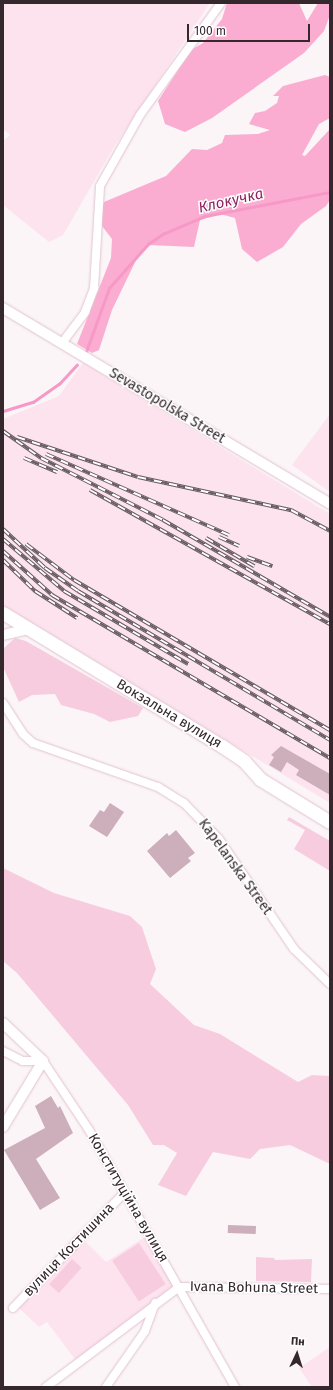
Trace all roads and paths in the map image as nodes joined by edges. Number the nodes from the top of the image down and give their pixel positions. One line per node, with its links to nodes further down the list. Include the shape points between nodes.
1 (221, 3): 3 (street, via 140,115 100,186 94,288 85,312)
2 (3, 308): 3 (street, Sevastopolska Street)
3 (62, 343): 4 (street, Sevastopolska Street)
4 (330, 504)
5 (4, 614): 6 (main road, Вокзальна вулиця); 7 (street, via 9,622)
6 (30, 629): 7 (street); 9 (main road, Вокзальна вулиця, via 222,746 244,761 260,779)
7 (5, 634)
8 (3, 703): 10 (street, Kapelanska Street, via 23,734 33,743 158,787 184,803 219,839 298,953)
9 (330, 822)
10 (330, 984)
11 (3, 1023): 13 (street, Конституційна вулиця)
12 (3, 1050): 13 (street, via 23,1061)
13 (43, 1061): 14 (street); 15 (street, Конституційна вулиця, via 89,1130)
14 (3, 1127)
15 (124, 1193): 16 (street, Конституційна вулиця); 19 (street, вулиця Костишина)
16 (179, 1287): 17 (street, Ivana Bohuna Street); 18 (street); 22 (street, Конституційна вулиця)
17 (330, 1289)
18 (155, 1303): 20 (street); 21 (street, via 145,1331)
19 (13, 1308)
20 (46, 1387)
21 (106, 1387)
22 (235, 1387)

